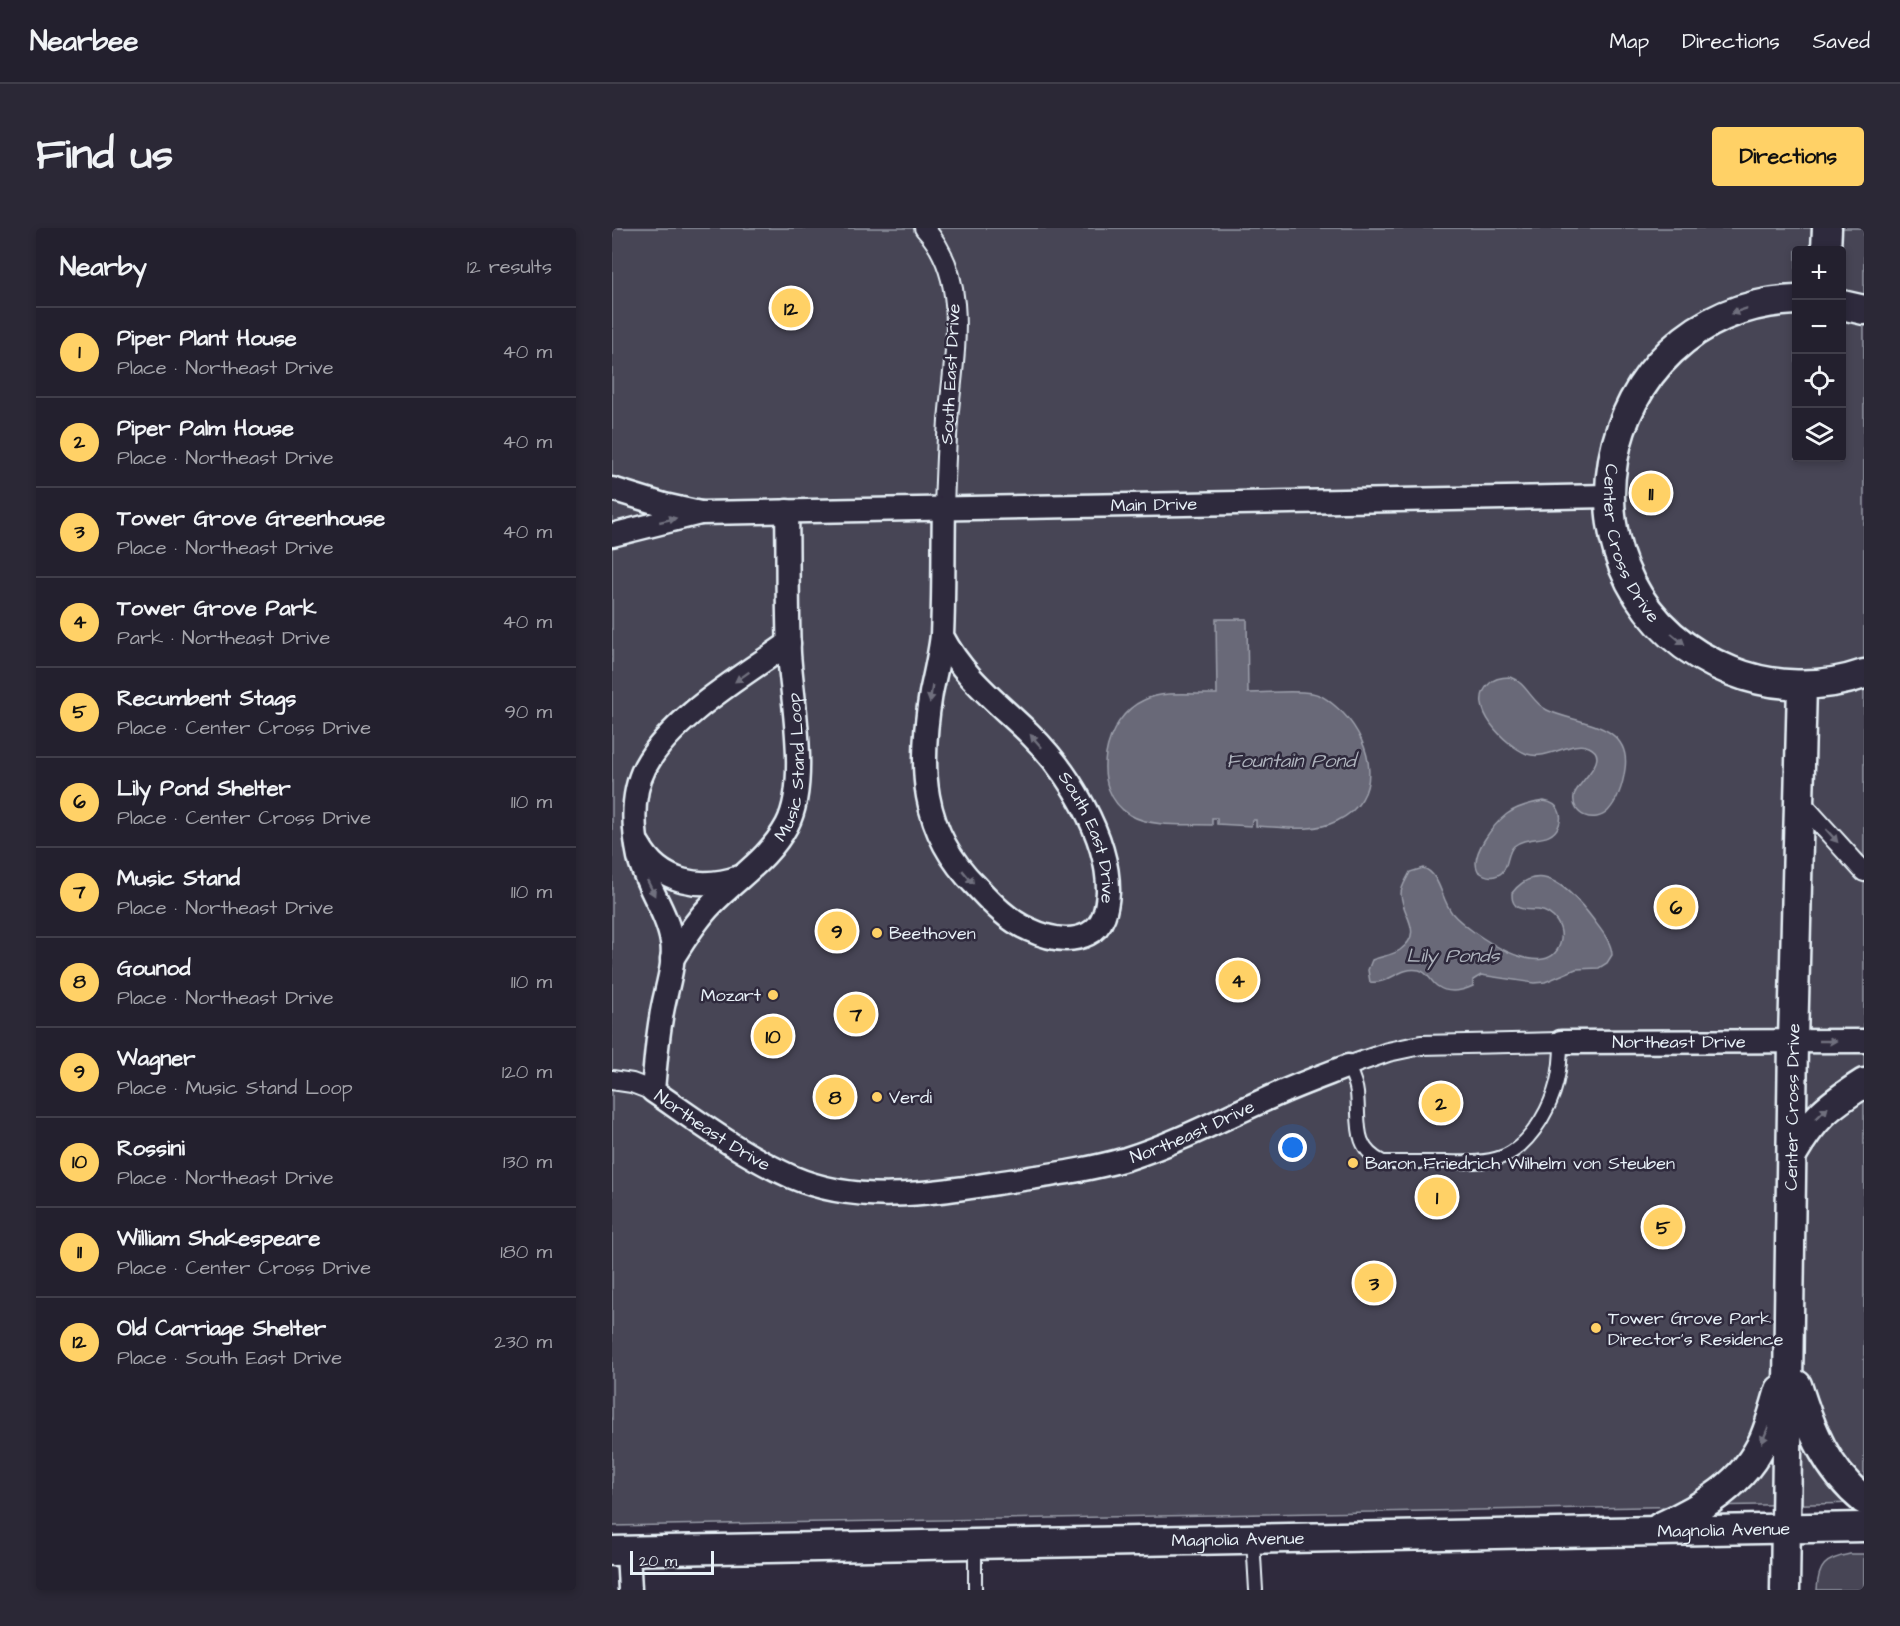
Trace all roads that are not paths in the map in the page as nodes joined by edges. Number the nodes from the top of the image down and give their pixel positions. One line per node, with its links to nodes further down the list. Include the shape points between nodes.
1 (924, 228): 9 (street, South East Drive, via 942,254 955,298)
2 (1827, 228): 3 (street)
3 (1826, 246)
4 (1792, 301): 8 (street, Center Cross Drive, one-way to 8, via 1758,305 1724,317 1663,360 1640,389 1623,423 1612,459)
5 (1846, 306): 6 (street)
6 (1864, 310)
7 (612, 489): 11 (street, Main Drive)
8 (1610, 496): 9 (street, Main Drive); 16 (street, Center Cross Drive, one-way to 16, via 1616,542 1626,571 1645,604 1670,633 1696,653 1731,671 1770,682)
9 (944, 508): 10 (street, Main Drive); 13 (street, South East Drive)
10 (788, 511): 11 (street, Main Drive); 14 (street, Music Stand Loop)
11 (700, 513): 12 (street, Main Drive, one-way to 11)
12 (612, 535)
13 (942, 636): 13 (street, South East Drive, one-way to 13, via 929,707 925,786 931,816 946,849 1001,912 1023,927 1061,940 1095,931 1107,906 1108,887 1087,813 1056,764 966,673)
14 (789, 643): 18 (street, Music Stand Loop, one-way to 18, via 690,716 654,754 638,785 634,818); 20 (street, Music Stand Loop, via 796,797 776,844)
15 (1864, 674): 16 (street, Center Cross Drive)
16 (1802, 685): 17 (street, Center Cross Drive)
17 (1799, 800): 19 (street, one-way to 19); 22 (street, Center Cross Drive)
18 (637, 841): 20 (street, Music Stand Loop, via 652,863 681,880 723,883); 21 (street, Music Stand Loop, one-way to 21, via 646,877 672,941)
19 (1864, 872)
20 (743, 876): 21 (street, Music Stand Loop, via 697,920)
21 (672, 959): 28 (street, Music Stand Loop)
22 (1793, 1041): 23 (street, Northeast Drive, one-way to 23); 24 (street, Northeast Drive); 29 (street, Center Cross Drive)
23 (1864, 1041)
24 (1561, 1042): 25 (street, Northeast Drive, via 1421,1045); 25 (lane, via 1556,1092 1537,1127 1518,1149 1480,1163 1383,1161 1373,1157 1359,1137 1356,1090)
25 (1348, 1066): 28 (street, Northeast Drive, via 1127,1158 1080,1171 886,1196 853,1194 793,1177 758,1161)
26 (612, 1080): 28 (street, Northeast Drive)
27 (1864, 1083): 29 (street, one-way to 27, via 1806,1130 1828,1107)
28 (653, 1091)
29 (1792, 1155): 30 (street, Center Cross Drive)
30 (1790, 1360): 31 (street, via 1824,1455); 33 (street, Center Cross Drive); 34 (street, one-way to 34, via 1764,1440 1751,1461 1706,1504)
31 (1864, 1500)
32 (1864, 1527): 33 (street, Magnolia Avenue)
33 (1786, 1529): 34 (street, Magnolia Avenue); 41 (street, Center Cross Drive)
34 (1650, 1532): 35 (street, Magnolia Avenue)
35 (1253, 1539): 36 (street, Magnolia Avenue); 40 (lane)
36 (975, 1544): 37 (street, Magnolia Avenue); 39 (lane)
37 (620, 1551): 38 (street)
38 (630, 1590)
39 (975, 1590)
40 (1256, 1590)
41 (1785, 1590)

